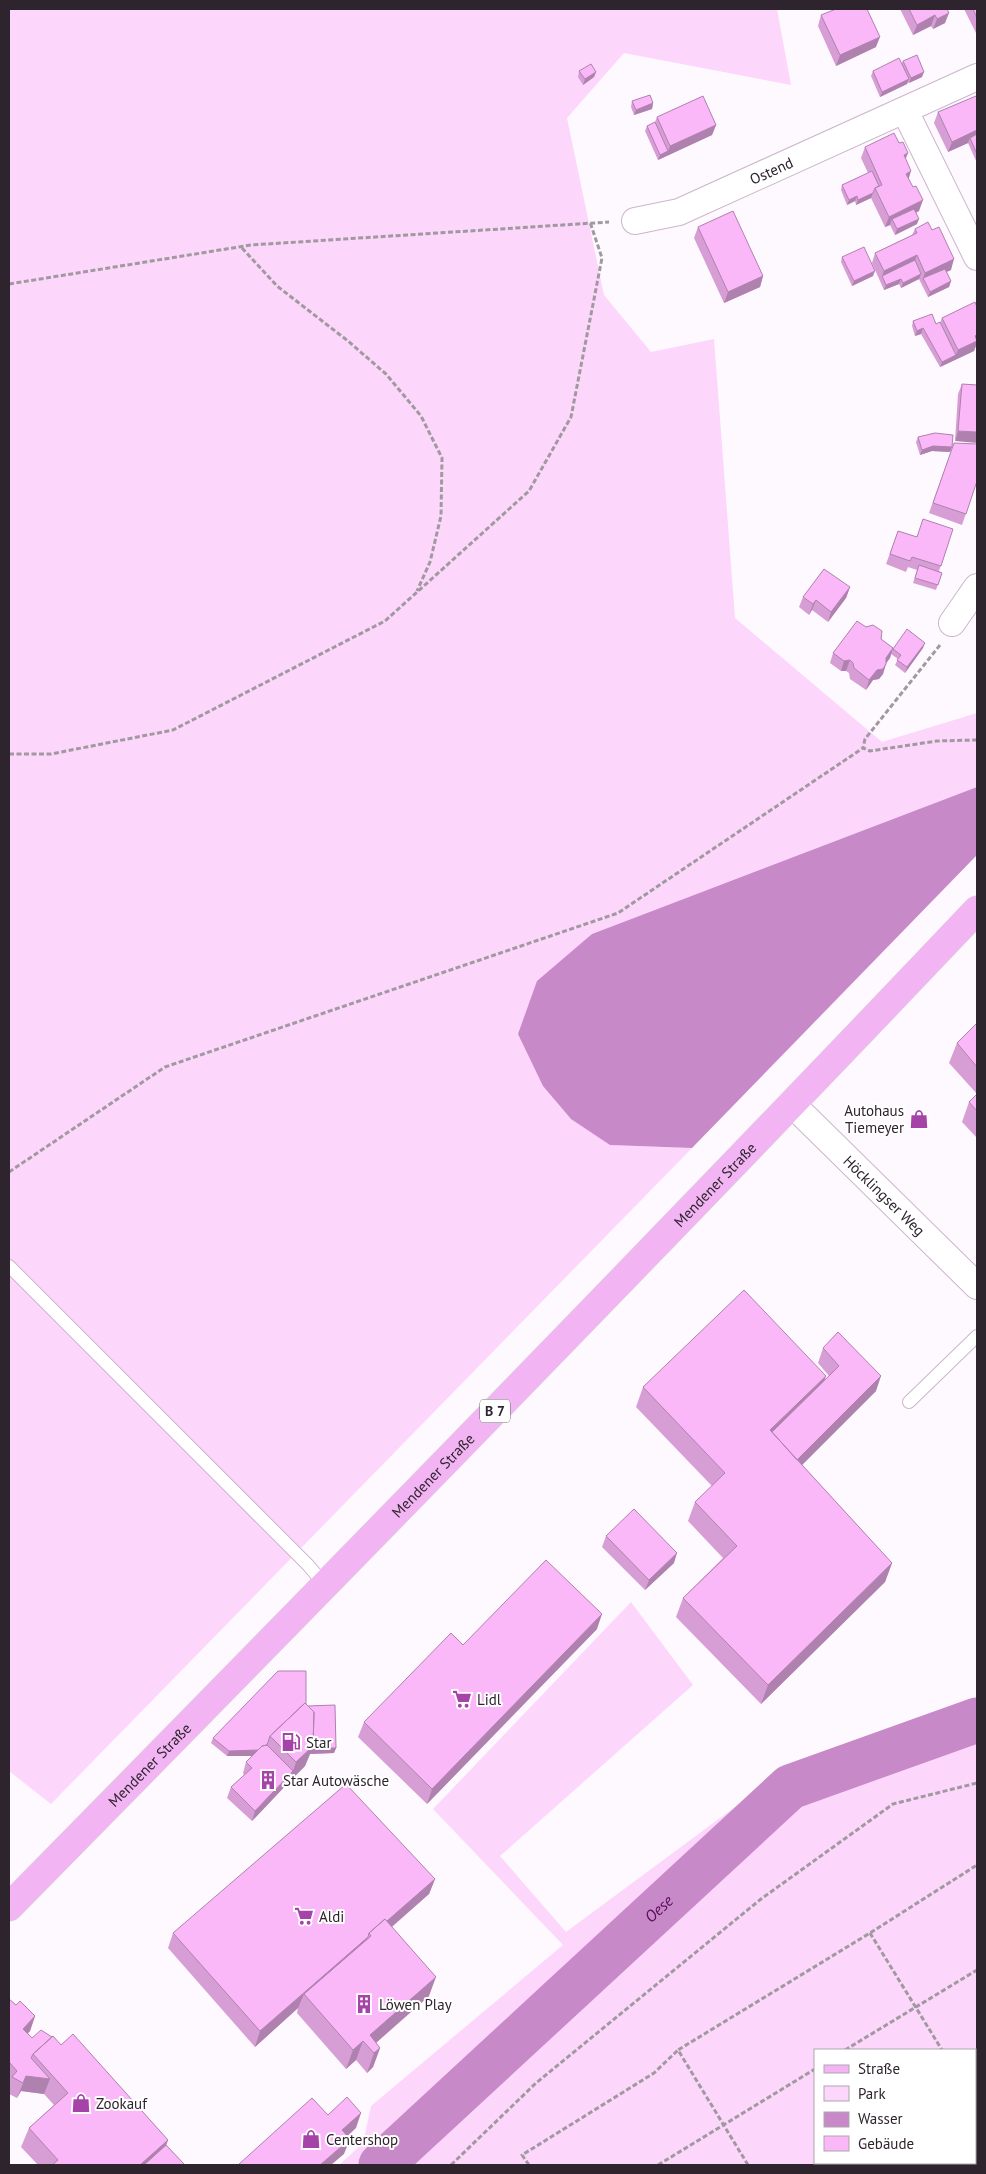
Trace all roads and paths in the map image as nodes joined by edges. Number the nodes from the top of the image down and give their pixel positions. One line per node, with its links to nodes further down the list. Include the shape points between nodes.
1 (977, 77): 2 (street, Ostend)
2 (905, 111): 3 (street, Ostend, via 679,212); 5 (street)
3 (635, 221)
4 (241, 247): 6 (path); 8 (path, via 277,286 386,374 421,416 434,441 442,458 441,516 430,562); 8 (path, via 590,222 602,258 571,417 528,491)
5 (977, 256)
6 (9, 284)
7 (977, 587): 9 (street)
8 (416, 593): 12 (path, via 385,621 173,730 50,754)
9 (952, 623): 11 (path, via 942,643 865,740)
10 (977, 740): 11 (path, via 938,741 870,751)
11 (863, 748): 15 (path, via 618,913 165,1068)
12 (9, 754)
13 (977, 910): 14 (main road, Mendener Straße / B 7)
14 (792, 1104): 17 (street, Höcklingser Weg); 20 (main road, Mendener Straße / B 7)
15 (9, 1172)
16 (9, 1266): 20 (lane)
17 (977, 1286)
18 (977, 1336): 19 (lane)
19 (910, 1402)
20 (325, 1585): 23 (main road, Mendener Straße / B 7)
21 (977, 1783): 32 (path, via 893,1804 762,1899 536,2083)
22 (977, 1865): 24 (path)
23 (9, 1907)
24 (870, 1934): 26 (path); 29 (path)
25 (977, 1970): 26 (path)
26 (916, 2007): 27 (path); 28 (path)
27 (847, 2049)
28 (941, 2049)
29 (678, 2050): 31 (path); 33 (path, via 654,2073 522,2155)
30 (814, 2070): 31 (path)
31 (723, 2125): 34 (path); 35 (path)
32 (451, 2165)
33 (528, 2165)
34 (658, 2165)
35 (748, 2165)

